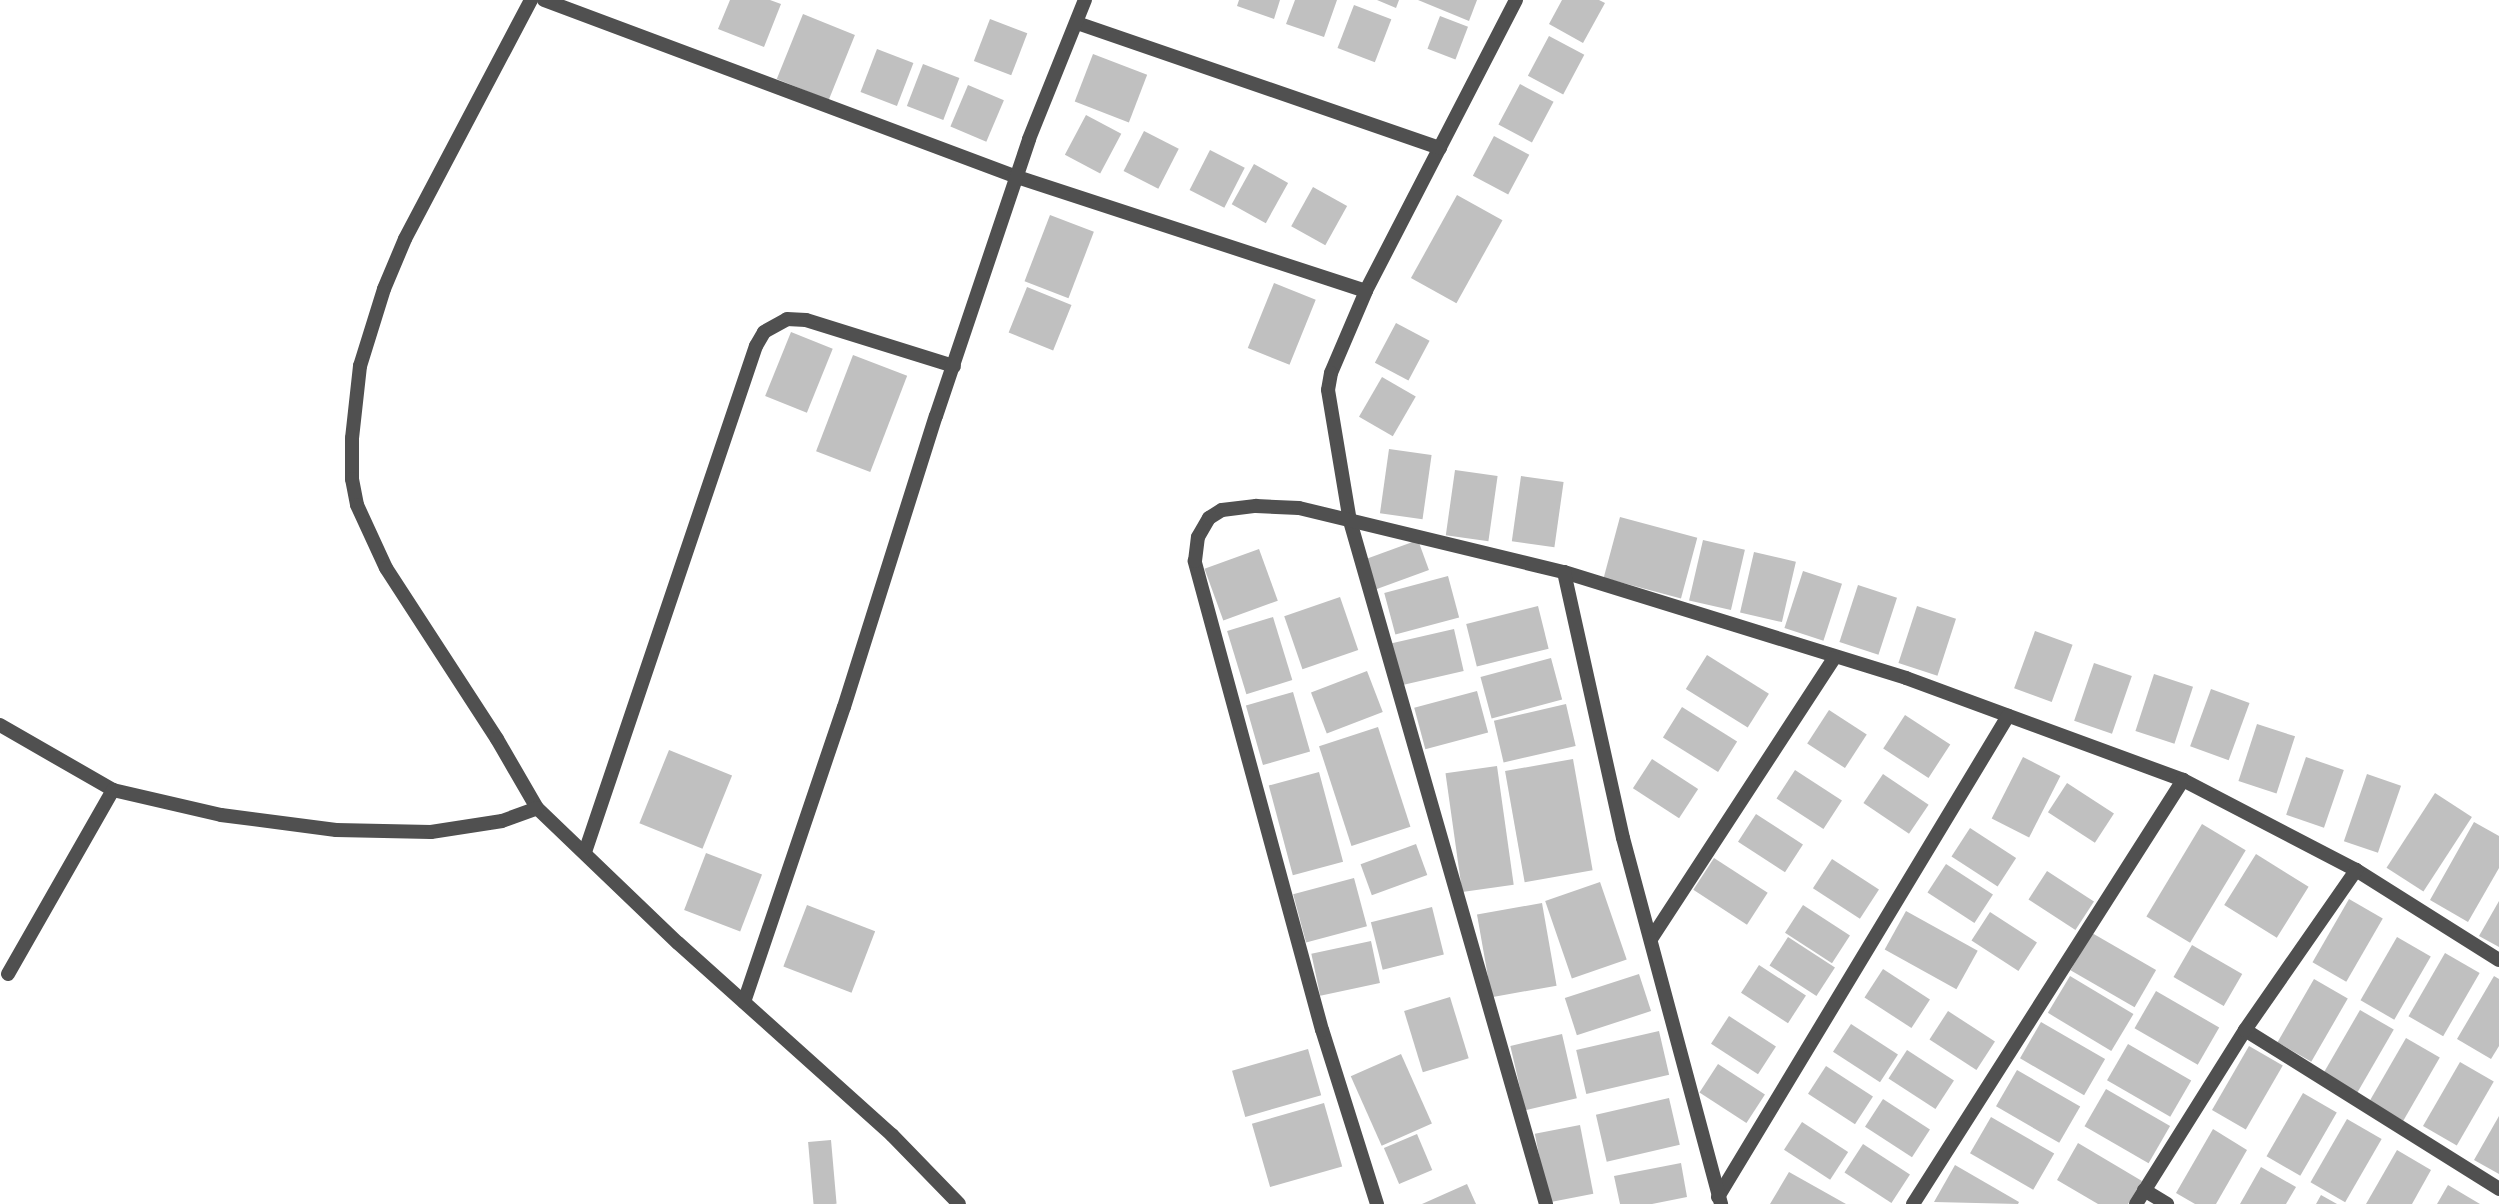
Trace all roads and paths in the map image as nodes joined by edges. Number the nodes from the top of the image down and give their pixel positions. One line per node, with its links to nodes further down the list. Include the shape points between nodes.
1 (531, 0): 17 (street, via 405,239 384,289 360,366 352,465 357,505 386,568 498,739)
2 (544, 0): 7 (street)
3 (1516, 0): 6 (street)
4 (1081, 1): 5 (street)
5 (1077, 23): 6 (street); 7 (street)
6 (1440, 148): 8 (street)
7 (1017, 177): 8 (street); 9 (street)
8 (1366, 291): 10 (street, via 1328,390)
9 (954, 366): 18 (street, via 806,320 787,319 764,332); 23 (street)
10 (1350, 521): 11 (street); 29 (street, via 1299,508 1222,510 1209,519 1198,537 1195,561 1322,1030); 30 (street)
11 (1564, 572): 12 (street); 20 (street, via 1623,838)
12 (1834, 658): 13 (street, via 1906,678); 20 (street)
13 (2008, 716): 15 (street); 27 (street)
14 (0, 725): 16 (street)
15 (2183, 780): 19 (street); 31 (street)
16 (113, 790): 17 (street, via 221,815 382,833 453,831); 22 (street)
17 (537, 808): 18 (street)
18 (585, 852): 23 (street)
19 (2356, 870): 21 (street); 24 (street)
20 (1651, 939): 27 (street)
21 (2499, 960)
22 (8, 974)
23 (744, 1002): 28 (street, via 892,1135)
24 (2245, 1030): 25 (street); 26 (street)
25 (2499, 1189)
26 (2144, 1190): 32 (street); 33 (street)
27 (1720, 1200)
28 (958, 1204)
29 (1377, 1204)
30 (1546, 1204)
31 (1913, 1204)
32 (2136, 1204)
33 (2167, 1204)

